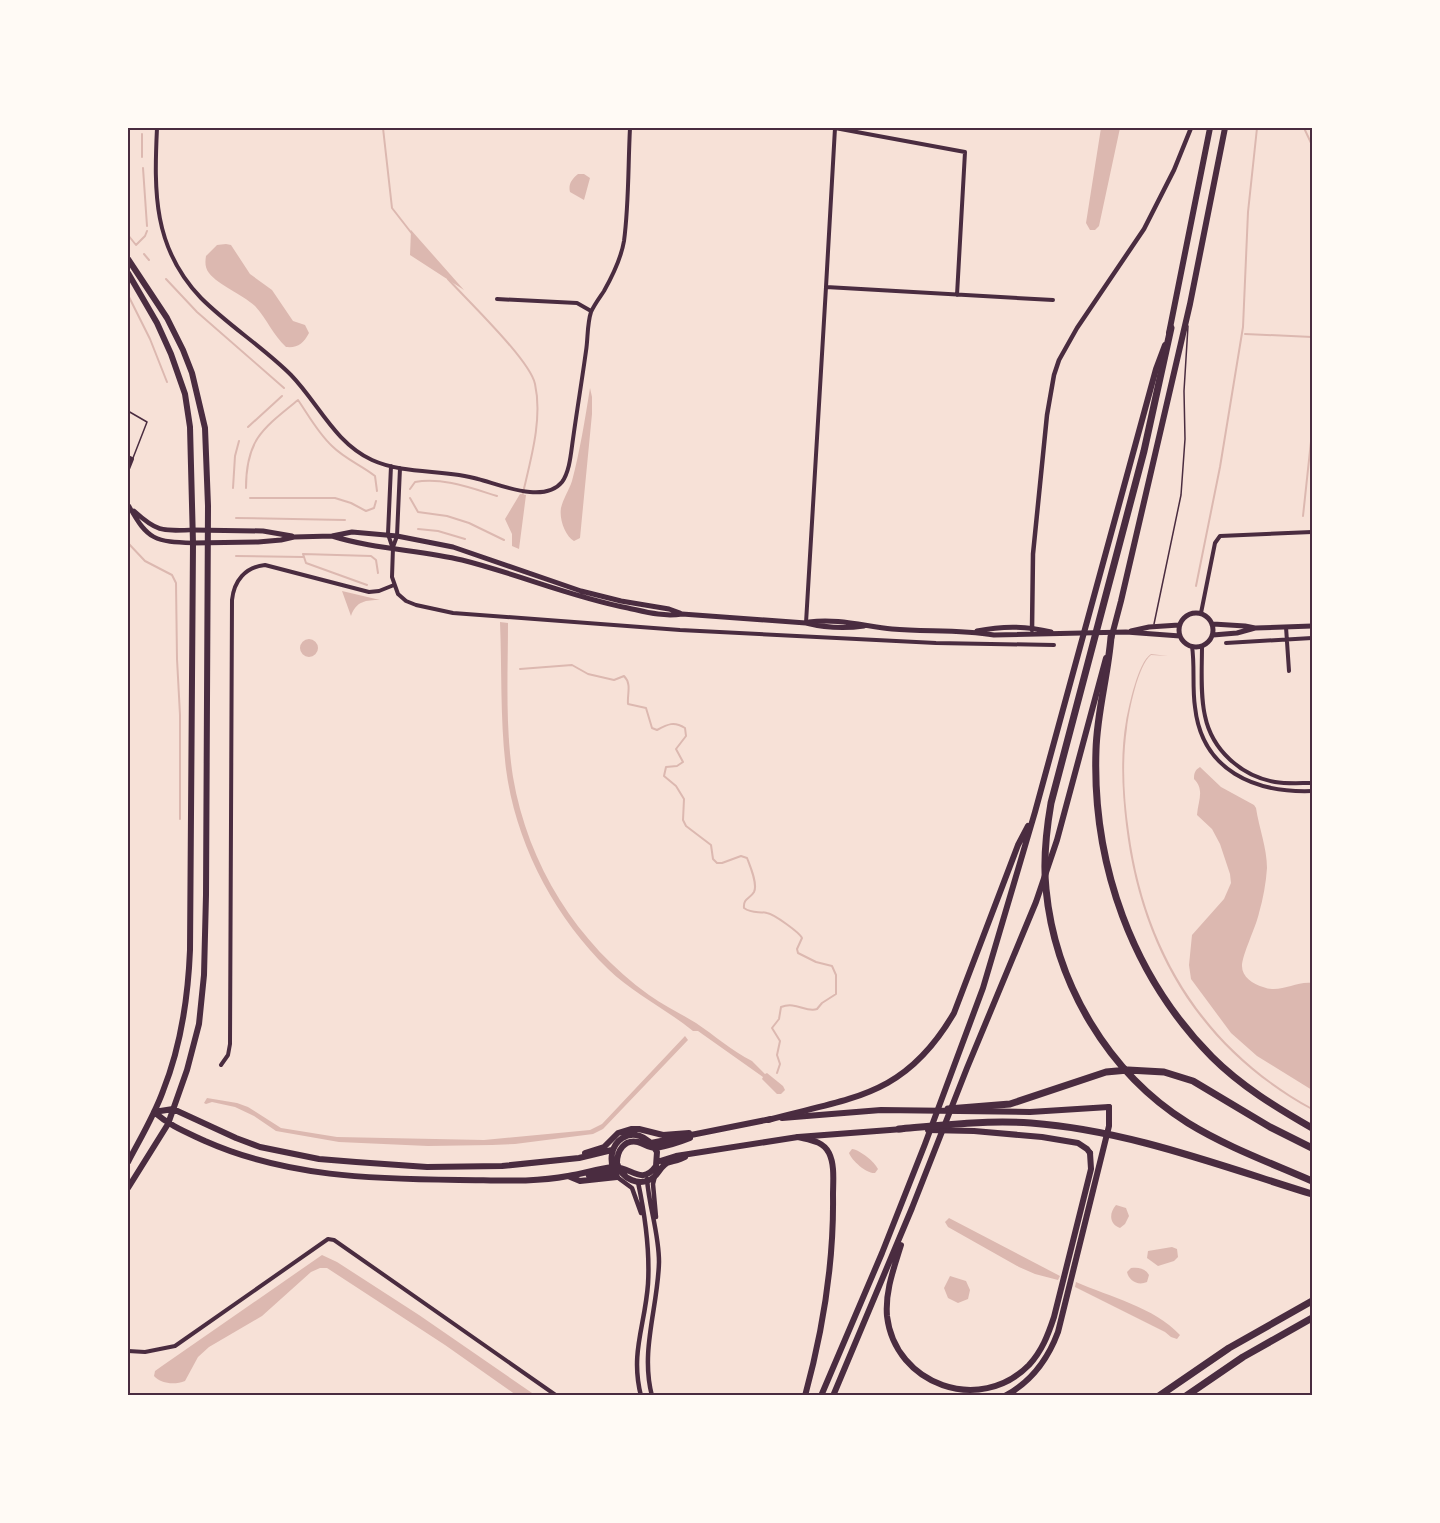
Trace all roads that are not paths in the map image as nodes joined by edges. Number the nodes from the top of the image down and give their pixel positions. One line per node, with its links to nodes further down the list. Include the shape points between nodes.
1 (157, 128): 18 (street, via 158,212 170,252 184,276 202,299 290,374 345,442 373,460)
2 (630, 128): 14 (street, via 624,240 612,278)
3 (835, 128): 9 (street); 10 (street, via 965,152)
4 (1191, 128): 42 (street, via 1144,229 1077,328 1054,375 1033,554)
5 (1210, 128): 15 (main road)
6 (1225, 128): 13 (main road)
7 (128, 259): 23 (main road, via 173,330 194,380 206,438)
8 (128, 273): 22 (main road, via 157,323 184,394 192,447)
9 (826, 287): 10 (street); 35 (street)
10 (957, 295): 12 (street)
11 (497, 299): 14 (street, via 577,303)
12 (1053, 300)
13 (1190, 304): 38 (lane, via 1181,495); 47 (main road)
14 (591, 312): 19 (street, via 572,449 563,481 554,489 534,492 460,474)
15 (1171, 328): 58 (main road, via 1156,369); 80 (highway, via 1144,451 1063,751 1047,830 1046,890 1054,938 1076,998 1112,1054 1143,1088 1188,1123)
16 (128, 411): 17 (lane, via 147,422)
17 (130, 458): 20 (street)
18 (391, 466): 19 (street); 25 (street)
19 (400, 468): 27 (street)
20 (128, 469)
21 (128, 506): 22 (street, via 154,528); 29 (street, via 154,538)
22 (193, 530): 23 (main road); 29 (main road)
23 (208, 531): 28 (main road, via 263,531); 30 (main road)
24 (1312, 532): 33 (street, via 1220,536 1215,543)
25 (388, 534): 26 (main road, via 352,532); 27 (main road); 31 (street)
26 (332, 536): 28 (main road); 31 (main road)
27 (397, 536): 31 (street); 34 (main road, via 453,547 580,591)
28 (294, 537): 30 (main road)
29 (193, 543): 30 (main road); 62 (main road, via 187,1005 171,1069)
30 (208, 543): 60 (main road, via 204,975 199,1024)
31 (393, 547): 32 (street); 34 (main road, via 473,563 603,603 669,616)
32 (394, 585): 51 (street, via 398,594 416,605 469,614 680,630); 59 (street, via 369,592 265,565 253,567 236,585 232,600 230,1044)
33 (1201, 613): 36 (main road); 37 (main road, via 1190,614)
34 (682, 614): 35 (main road)
35 (806, 623): 42 (main road, via 837,628 864,626 994,635)
36 (1213, 624): 41 (main road); 45 (main road)
37 (1179, 625): 38 (main road); 46 (main road)
38 (1154, 626): 43 (main road); 44 (lane)
39 (1286, 627): 40 (main road); 41 (main road); 48 (street)
40 (1312, 627)
41 (1255, 628): 45 (main road)
42 (1032, 632): 43 (main road)
43 (1126, 632): 44 (main road)
44 (1153, 634): 46 (main road)
45 (1213, 634): 53 (main road)
46 (1180, 636): 52 (main road)
47 (1111, 637): 54 (highway)
48 (1286, 638): 49 (street); 50 (street); 55 (street)
49 (1312, 638)
50 (1226, 643)
51 (1054, 645)
52 (1192, 646): 53 (main road); 57 (street, via 1196,716 1217,758 1232,772 1259,786)
53 (1202, 646): 56 (street, via 1205,717 1223,752 1240,768 1263,779)
54 (1108, 658): 65 (highway, via 1098,722 1097,803 1109,877 1128,931 1172,1009 1213,1057 1261,1097); 84 (main road, via 1036,902)
55 (1289, 671)
56 (1312, 783)
57 (1312, 791)
58 (1035, 812): 63 (main road, via 1018,845 954,1013 928,1052 875,1090); 94 (main road, via 997,944 946,1090)
59 (221, 1065)
60 (173, 1109): 62 (main road); 64 (main road); 73 (main road, via 254,1144 319,1159 454,1167)
61 (948, 1109): 63 (main road, via 882,1110); 70 (highway, via 1010,1104 1106,1072 1164,1072 1192,1081); 96 (main road, via 1030,1112 1109,1107 1106,1142 1059,1332 1031,1377)
62 (154, 1112): 64 (main road); 74 (main road)
63 (768, 1120): 67 (main road)
64 (168, 1124): 77 (main road, via 254,1160 327,1175 490,1180); 82 (main road)
65 (1312, 1128)
66 (899, 1129): 68 (main road); 83 (highway, via 979,1122 1077,1128 1148,1144); 84 (main road, via 1042,1137 1078,1143 1090,1153 1091,1169 1046,1341 1028,1366 1005,1383 968,1391 937,1384 918,1374 902,1357 891,1333 887,1302)
67 (700, 1133): 69 (main road, via 682,1141); 73 (main road, via 663,1135 633,1128 618,1133 604,1147)
68 (798, 1137): 72 (main road); 93 (main road, via 824,1147 831,1158 833,1177 833,1241 823,1322)
69 (653, 1145): 71 (main road, via 632,1135 620,1140); 75 (main road); 76 (main road, via 625,1144 618,1155)
70 (1312, 1148)
71 (612, 1150): 73 (main road); 76 (main road)
72 (697, 1153): 75 (main road); 78 (main road, via 666,1164)
73 (567, 1158)
74 (128, 1162)
75 (657, 1162): 79 (main road)
76 (616, 1171): 77 (main road); 77 (main road, via 580,1181); 79 (main road, via 624,1168); 81 (main road); 86 (street, via 635,1193)
77 (568, 1176)
78 (655, 1176): 79 (main road); 85 (street)
79 (647, 1178): 81 (main road); 85 (street)
80 (1312, 1181)
81 (638, 1182): 86 (street)
82 (128, 1188)
83 (1312, 1194)
84 (912, 1208): 95 (main road)
85 (655, 1223): 92 (street, via 658,1285 647,1349)
86 (644, 1225): 91 (street, via 648,1284 636,1359)
87 (1312, 1301): 97 (highway, via 1229,1348)
88 (1312, 1318): 98 (highway)
89 (128, 1351): 90 (street, via 175,1346 328,1239)
90 (557, 1395)
91 (641, 1395)
92 (652, 1395)
93 (805, 1395)
94 (821, 1395)
95 (833, 1395)
96 (1005, 1395)
97 (1159, 1395)
98 (1186, 1395)

